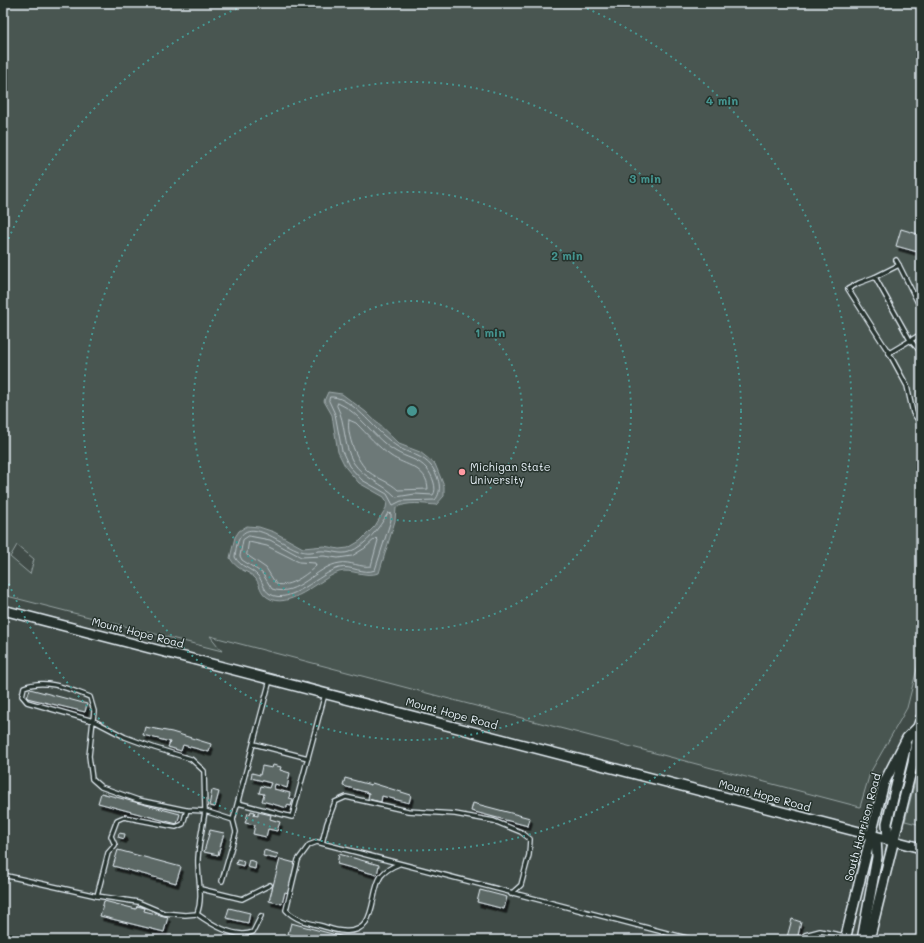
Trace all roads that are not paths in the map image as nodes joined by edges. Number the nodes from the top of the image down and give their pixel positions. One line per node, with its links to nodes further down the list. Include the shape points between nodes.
1 (896, 260): 2 (lane)
2 (899, 265): 3 (lane); 4 (lane)
3 (875, 277): 6 (lane); 8 (lane, via 848,289)
4 (921, 309)
5 (921, 334): 6 (lane)
6 (910, 340): 7 (lane); 8 (lane)
7 (921, 352)
8 (890, 353): 9 (lane, via 907,386 913,414)
9 (921, 424)
10 (3, 610): 11 (street, Mount Hope Road)
11 (270, 678): 12 (street, Mount Hope Road); 17 (lane)
12 (326, 693): 18 (lane); 23 (street, Mount Hope Road)
13 (921, 718): 15 (street, South Harrison Road)
14 (93, 721): 14 (lane, via 94,712 90,697 56,685 34,683 24,687 22,696 27,702); 20 (lane, via 89,756 92,779 101,787 138,800); 21 (lane, via 131,739 191,758 204,770)
15 (918, 727): 16 (street, South Harrison Road); 24 (street, South Harrison Road, via 913,762)
16 (907, 738): 23 (street, South Harrison Road, via 884,784); 24 (street, via 887,823)
17 (254, 744): 18 (lane); 19 (lane)
18 (308, 758): 19 (lane, via 292,817)
19 (238, 803): 22 (lane)
20 (187, 810): 21 (lane); 33 (lane, via 183,824 176,827 124,817 117,820 111,836 115,845 108,853)
21 (205, 811): 22 (lane); 31 (lane, via 198,857)
22 (234, 820): 29 (lane, via 236,832)
23 (873, 836): 24 (street, Mount Hope Road); 36 (street, South Harrison Road); 39 (street, via 877,856)
24 (891, 841): 26 (street, Mount Hope Road); 40 (street, South Harrison Road)
25 (322, 843): 27 (lane); 27 (lane, via 308,845 298,860 286,910 292,917 320,926 344,931 360,928 371,912 380,877 389,868); 32 (lane, via 335,802 346,797 400,809 455,814 494,821 521,832 530,839 530,855 521,885)
26 (921, 848)
27 (399, 864): 32 (lane)
28 (3, 876): 33 (lane)
29 (222, 881)
30 (270, 885): 31 (lane, via 242,899)
31 (201, 889): 34 (lane)
32 (511, 894): 37 (lane)
33 (97, 896): 34 (lane, via 138,902 164,913 185,916)
34 (197, 914): 35 (lane, via 218,927 246,935 253,932)
35 (261, 916)
36 (845, 938): 38 (lane, via 820,931 805,935)
37 (694, 940)
38 (802, 940)
39 (862, 940)
40 (869, 940)

